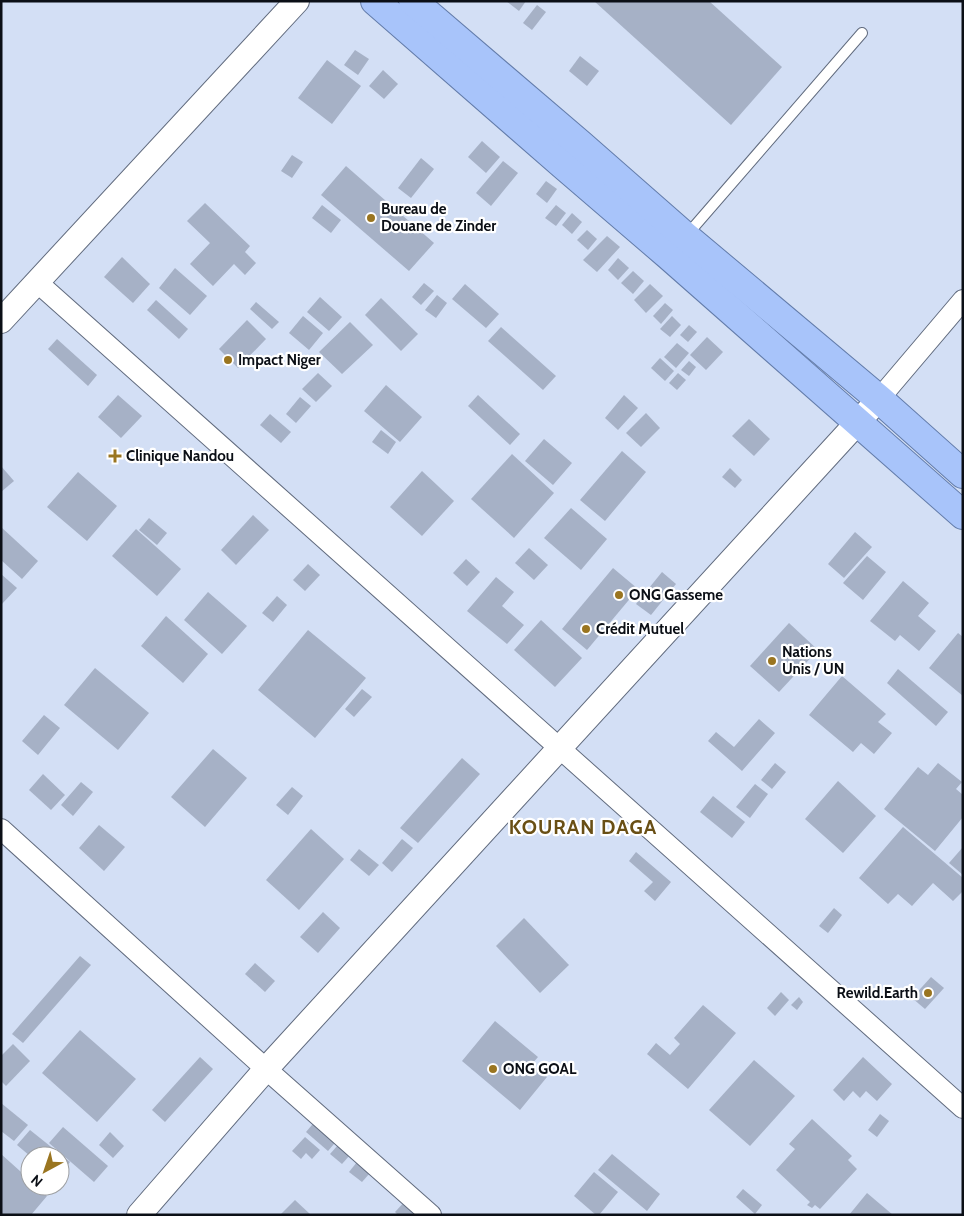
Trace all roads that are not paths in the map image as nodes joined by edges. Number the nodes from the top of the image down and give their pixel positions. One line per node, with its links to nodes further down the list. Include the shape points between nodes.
1 (297, 1): 8 (street)
2 (375, 1): 6 (highway)
3 (413, 1): 5 (highway)
4 (862, 33): 7 (lane)
5 (580, 144): 6 (highway); 7 (highway)
6 (563, 165): 7 (highway)
7 (677, 246): 11 (highway); 12 (highway)
8 (37, 282): 10 (street); 15 (street)
9 (963, 300): 11 (street)
10 (1, 321)
11 (879, 399): 12 (street); 13 (highway)
12 (858, 422): 14 (highway); 15 (street)
13 (963, 474)
14 (963, 515)
15 (559, 748): 17 (street); 18 (street)
16 (1, 829): 17 (street)
17 (266, 1069): 19 (street); 20 (street)
18 (963, 1108)
19 (139, 1215)
20 (431, 1215)

